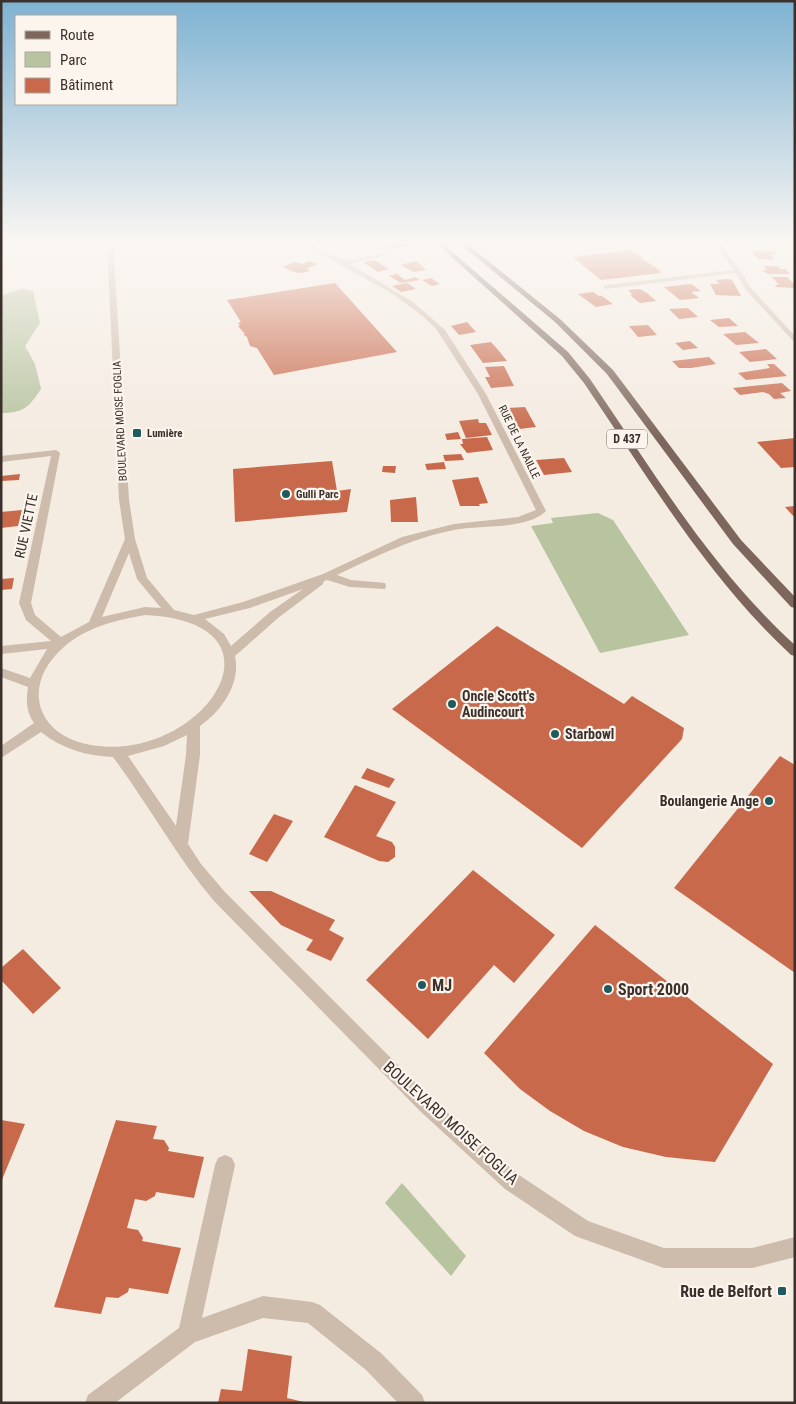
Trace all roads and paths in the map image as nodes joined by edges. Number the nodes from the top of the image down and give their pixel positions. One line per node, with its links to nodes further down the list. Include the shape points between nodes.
1 (114, 309): 10 (street, BOULEVARD MOISE FOGLIA, via 124,500)
2 (416, 309): 8 (street, RUE DE LA NAILLE, via 440,328 478,384 541,511)
3 (513, 309): 19 (main road, D 437, via 565,354 712,563 771,630)
4 (543, 309): 13 (main road, D 437, via 593,352 737,542)
5 (766, 309): 6 (street)
6 (795, 341)
7 (1, 459): 17 (street, RUE VIETTE, via 56,453 25,603 30,617)
8 (534, 515): 9 (street); 11 (street, via 520,520 454,527 406,539)
9 (544, 524)
10 (130, 539): 14 (street, BOULEVARD MOISE FOGLIA, via 142,579); 16 (street)
11 (327, 576): 12 (street, via 350,583); 15 (street, via 246,605); 20 (street)
12 (380, 586)
13 (795, 604)
14 (170, 612): 15 (street); 16 (street, via 145,611)
15 (195, 618): 20 (street, via 223,639)
16 (94, 623): 17 (street)
17 (61, 644): 18 (street); 22 (street, via 43,663)
18 (1, 650)
19 (795, 652)
20 (229, 654): 24 (street, via 230,672 225,690 212,709)
21 (1, 672): 22 (street)
22 (33, 684): 23 (street, via 32,706)
23 (41, 725): 25 (street, via 62,742 91,752); 26 (street)
24 (194, 726): 25 (street, via 162,742); 27 (street)
25 (116, 752): 27 (street, BOULEVARD MOISE FOGLIA)
26 (1, 753)
27 (181, 846): 29 (street, BOULEVARD MOISE FOGLIA, via 219,896 427,1106 512,1182 582,1229 664,1258 752,1258)
28 (224, 1165): 30 (street)
29 (795, 1247)
30 (188, 1334): 31 (street); 32 (street, via 263,1307 312,1313 374,1362)
31 (96, 1403)
32 (414, 1403)

